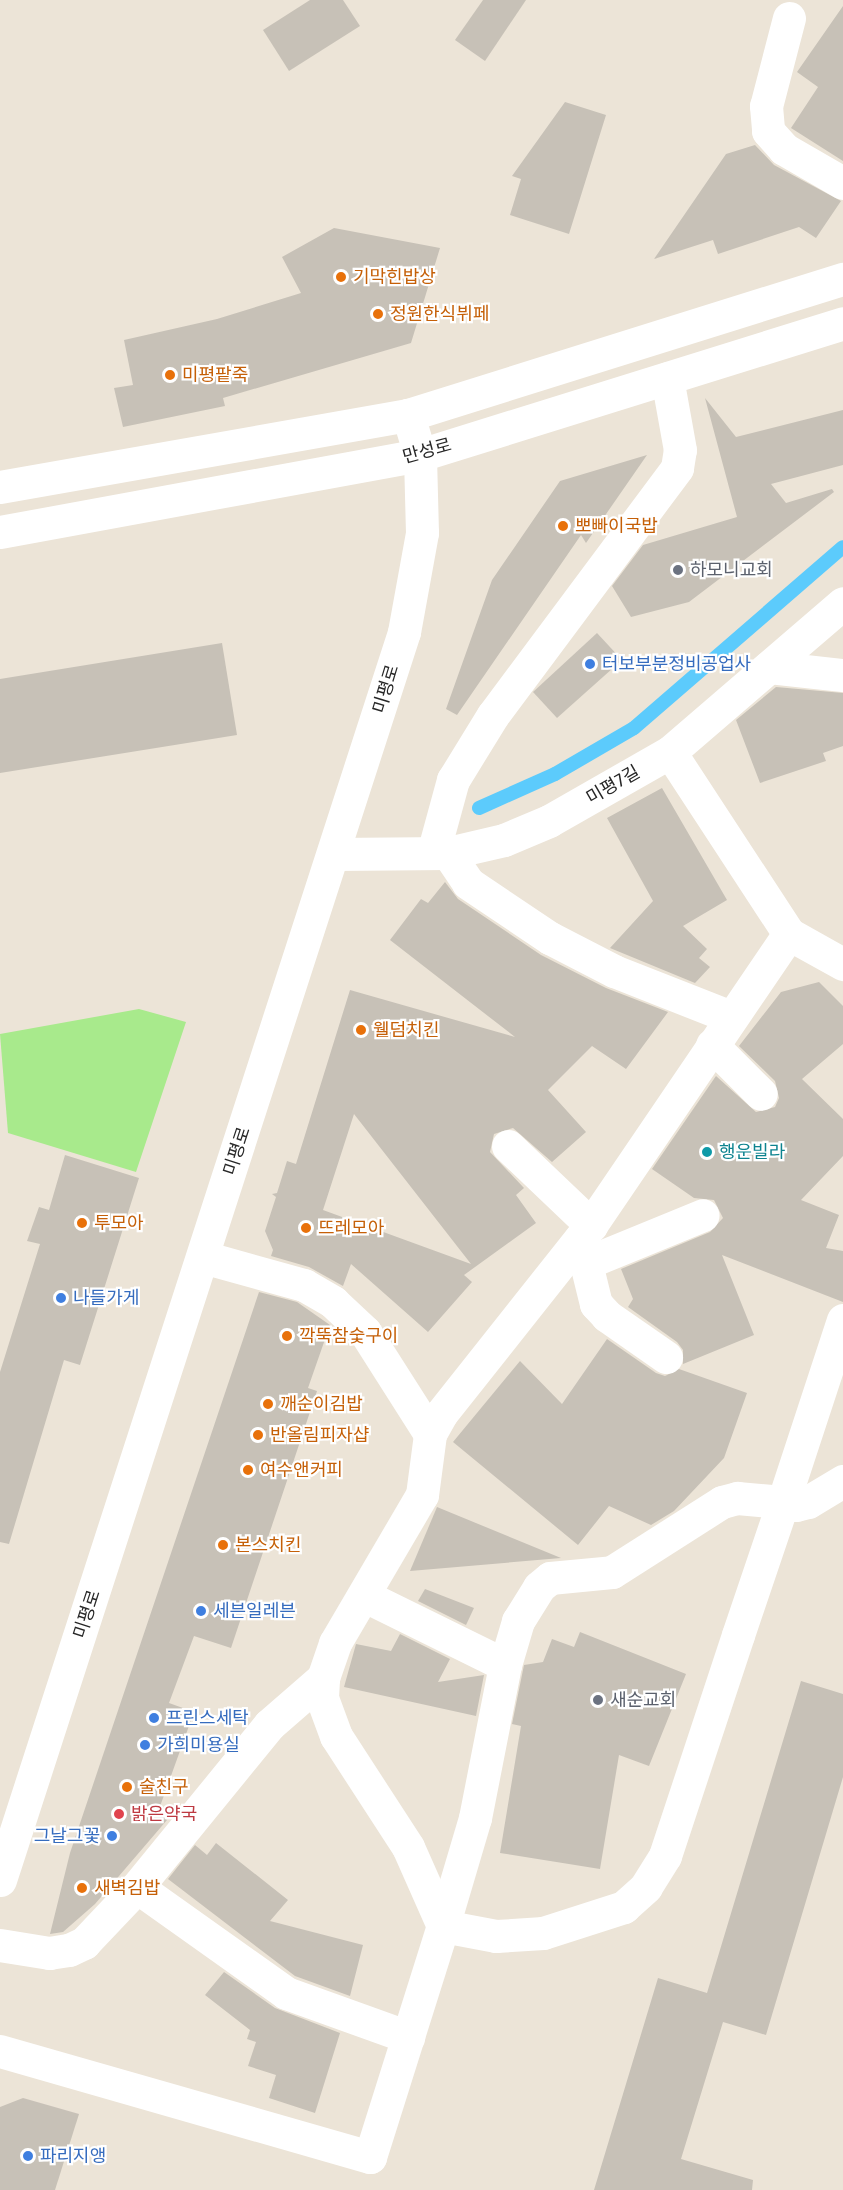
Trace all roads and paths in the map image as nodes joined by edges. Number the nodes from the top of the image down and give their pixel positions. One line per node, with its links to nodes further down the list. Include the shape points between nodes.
1 (789, 18): 2 (street, via 766,106 768,130 784,149)
2 (843, 183)
3 (843, 279): 6 (street)
4 (843, 323): 5 (street, 만성로)
5 (667, 378): 7 (street, 만성로); 14 (street, via 680,450 677,468 493,715 453,780)
6 (408, 415): 7 (street, 미평로); 8 (street)
7 (420, 455): 9 (street, 만성로); 15 (street, 미평로, via 422,533 415,582 404,633)
8 (0, 487)
9 (0, 532)
10 (843, 603): 11 (street, 미평7길)
11 (769, 667): 12 (street); 13 (street, 미평7길)
12 (843, 675)
13 (670, 752): 14 (street, 미평7길, via 549,821 504,840); 16 (street)
14 (440, 853): 15 (street, 미평7길); 18 (street, via 468,883 550,938 604,967)
15 (334, 854): 24 (street, 미평로)
16 (789, 934): 17 (street); 18 (street)
17 (843, 964)
18 (731, 1017): 19 (street)
19 (712, 1045): 20 (street); 23 (street)
20 (761, 1094)
21 (508, 1146): 23 (street)
22 (703, 1215): 23 (street)
23 (586, 1242): 26 (street, via 601,1310); 27 (street, via 441,1414)
24 (203, 1257): 27 (street, via 304,1285 333,1302 364,1332); 33 (street, 미평로)
25 (843, 1320): 29 (street)
26 (666, 1358)
27 (430, 1434): 30 (street, via 422,1496)
28 (843, 1481): 29 (street, via 808,1502)
29 (783, 1502): 31 (street, via 737,1498 722,1502 612,1572 550,1578 539,1587 518,1621); 35 (street, via 665,1856 646,1887 624,1907 543,1933 496,1936)
30 (365, 1596): 31 (street); 32 (street, via 335,1642)
31 (505, 1665): 35 (street, via 475,1818)
32 (323, 1678): 34 (street, via 269,1725); 35 (street, via 322,1698 336,1736 408,1846)
33 (0, 1880)
34 (137, 1887): 36 (street, via 84,1943 69,1950 49,1953); 37 (street, via 286,1993)
35 (443, 1926): 37 (street)
36 (0, 1945)
37 (408, 2037): 38 (street, via 370,2157)
38 (0, 2051)

